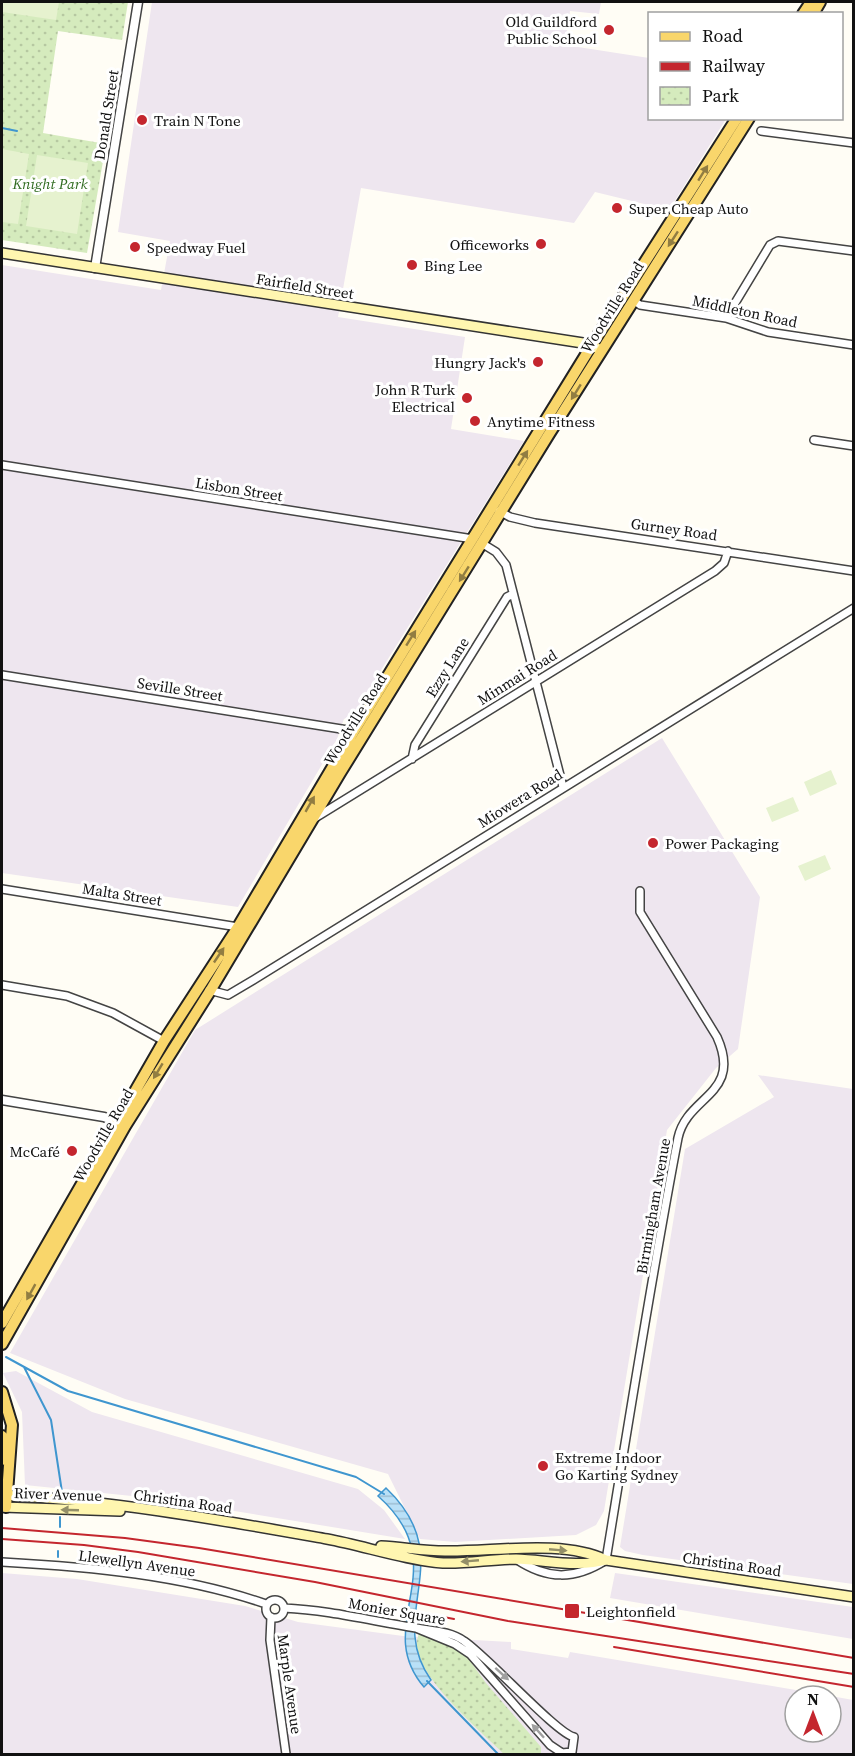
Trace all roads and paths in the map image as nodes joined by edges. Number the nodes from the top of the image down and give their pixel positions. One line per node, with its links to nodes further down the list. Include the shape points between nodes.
1 (138, 2): 8 (street, Donald Street)
2 (736, 120): 12 (main road, Woodville Road, one-way to 2)
3 (748, 120): 9 (main road, Woodville Road, one-way to 9)
4 (761, 131): 5 (street)
5 (854, 143)
6 (854, 251): 10 (street, via 778,241 770,245)
7 (2, 253): 8 (main road, Fairfield Street)
8 (95, 268): 12 (main road, Fairfield Street)
9 (633, 300): 10 (street, Middleton Road, via 640,305); 12 (main road, Woodville Road)
10 (726, 318): 11 (street, Middleton Road, via 768,332)
11 (854, 345)
12 (597, 348): 16 (main road, Woodville Road)
13 (814, 440): 14 (street)
14 (854, 446)
15 (2, 465): 17 (street, Lisbon Street)
16 (497, 510): 17 (main road, Woodville Road); 18 (street, Gurney Road, via 535,523)
17 (478, 542): 20 (street, via 496,552 506,565); 24 (main road, Woodville Road, one-way to 17); 27 (main road, Woodville Road, one-way to 27)
18 (728, 551): 19 (street, Gurney Road); 23 (street, Minmai Road, via 724,563 715,571)
19 (854, 571)
20 (513, 594): 23 (street); 25 (street, Ezzy Lane, via 507,597 415,745)
21 (854, 608): 26 (street, Miowera Road)
22 (2, 675): 24 (street, Seville Street)
23 (537, 681): 25 (street, Minmai Road); 26 (street)
24 (354, 731): 30 (main road, Woodville Road, one-way to 24)
25 (412, 759): 27 (street, Minmai Road)
26 (563, 787): 33 (street, Miowera Road, via 228,995)
27 (312, 819): 33 (main road, Woodville Road)
28 (2, 888): 30 (street, Malta Street)
29 (640, 891): 46 (street, Birmingham Avenue, via 640,912 717,1037 725,1055 725,1074 679,1134)
30 (238, 927): 31 (main road, Woodville Road, one-way to 30)
31 (200, 983): 33 (street); 34 (main road, Woodville Road)
32 (2, 986): 34 (street, via 68,996 112,1013)
33 (210, 991): 36 (main road, Woodville Road, one-way to 36)
34 (164, 1041): 36 (main road, Woodville Road)
35 (2, 1100): 36 (street)
36 (121, 1124): 37 (main road, Woodville Road); 38 (main road, Woodville Road, one-way to 38)
37 (2, 1323)
38 (2, 1344)
39 (2, 1392): 42 (main road, via 12,1429)
40 (2, 1436): 41 (main road)
41 (2, 1460)
42 (4, 1496): 43 (main road); 44 (main road, Christina Road, via 93,1502)
43 (4, 1507): 44 (main road, River Avenue, one-way to 43)
44 (149, 1511): 45 (main road, Christina Road)
45 (359, 1545): 46 (main road, Christina Road, one-way to 46, via 542,1549 593,1554); 46 (main road, Christina Road, one-way to 45, via 592,1564 516,1559 451,1563)
46 (606, 1560): 48 (main road, Christina Road)
47 (2, 1562): 49 (street, Llewellyn Avenue, via 137,1574 217,1589)
48 (854, 1597)
49 (267, 1604): 50 (street, via 276,1599); 51 (street)
50 (284, 1608): 51 (street, via 280,1617); 52 (street, Monier Square)
51 (271, 1617): 53 (street, Marple Avenue, via 270,1640)
52 (416, 1628): 52 (street, Monier Square, one-way to 52, via 445,1633 466,1642 563,1733 574,1737 572,1752 556,1750 470,1654)
53 (286, 1755)

